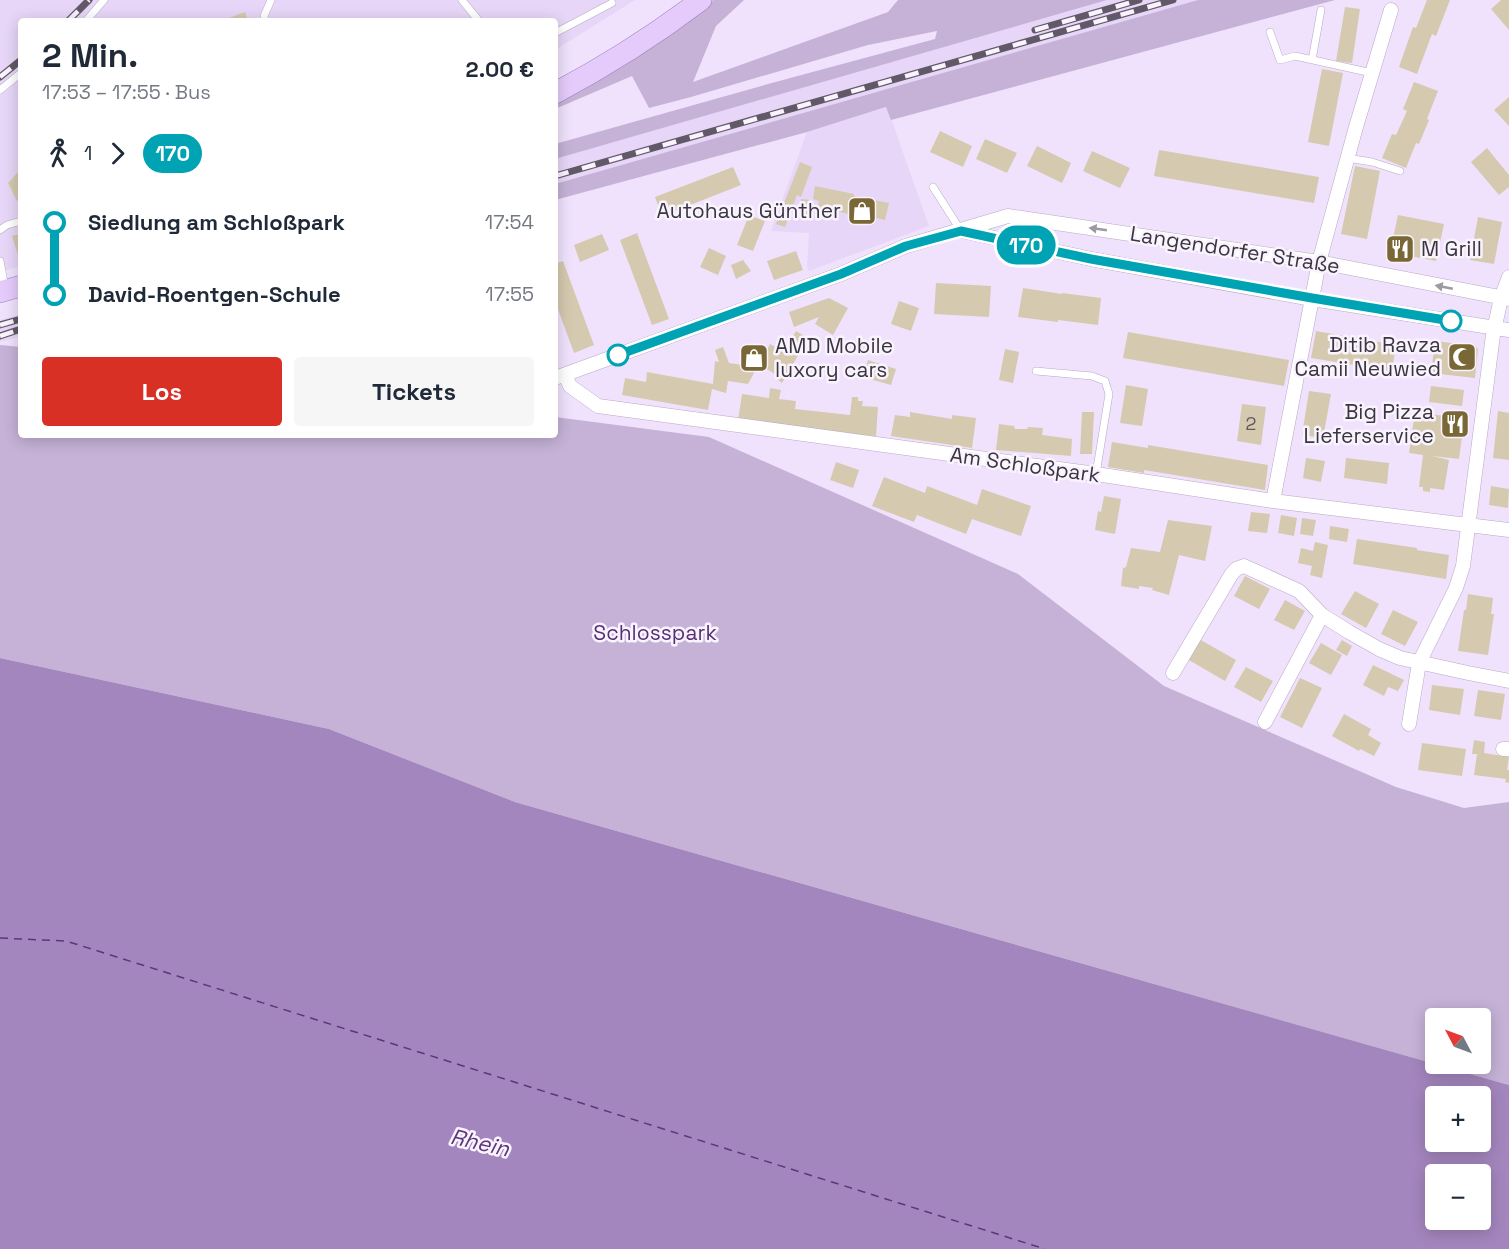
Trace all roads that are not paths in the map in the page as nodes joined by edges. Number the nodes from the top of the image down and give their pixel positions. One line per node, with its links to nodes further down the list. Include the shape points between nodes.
1 (104, 0): 8 (lane)
2 (271, 0): 9 (lane)
3 (462, 0): 10 (lane)
4 (701, 0): 17 (main road, via 622,54)
5 (612, 1): 11 (lane)
6 (1322, 10): 13 (lane)
7 (1391, 10): 14 (street)
8 (89, 18)
9 (264, 18)
10 (477, 18)
11 (558, 31)
12 (1270, 32): 13 (lane, via 1280,60 1295,56)
13 (1312, 60): 14 (lane)
14 (1372, 73): 18 (street)
15 (18, 75): 16 (lane)
16 (0, 90)
17 (558, 91)
18 (1347, 158): 19 (lane); 25 (street)
19 (1400, 171)
20 (933, 187): 23 (lane)
21 (18, 222): 22 (lane)
22 (0, 230)
23 (961, 231): 25 (street, Langendorfer Straße, one-way to 23, via 1008,216); 28 (street, Langendorfer Straße, via 1091,259); 33 (street, Langendorfer Straße, via 906,246 841,274)
24 (0, 261): 27 (lane)
25 (1319, 262): 28 (street); 29 (street, Langendorfer Straße, one-way to 25)
26 (1509, 277): 29 (street)
27 (9, 289)
28 (1312, 298): 30 (street, Langendorfer Straße); 35 (street)
29 (1505, 299): 30 (street)
30 (1495, 328): 31 (street, Langendorfer Straße); 36 (street)
31 (1509, 330)
32 (1036, 371): 34 (lane, via 1092,376 1105,381 1108,394)
33 (560, 376): 34 (street, Am Schloßpark, via 598,406)
34 (1096, 474): 35 (street, Am Schloßpark)
35 (1273, 501): 36 (street, Am Schloßpark)
36 (1468, 526): 37 (street, Am Schloßpark); 39 (street, via 1456,588)
37 (1509, 530)
38 (1322, 615): 39 (street, via 1378,648); 40 (street, via 1299,591 1244,566 1236,569); 42 (street)
39 (1419, 663): 41 (street); 43 (street)
40 (1173, 673)
41 (1509, 681)
42 (1265, 722)
43 (1409, 724)

